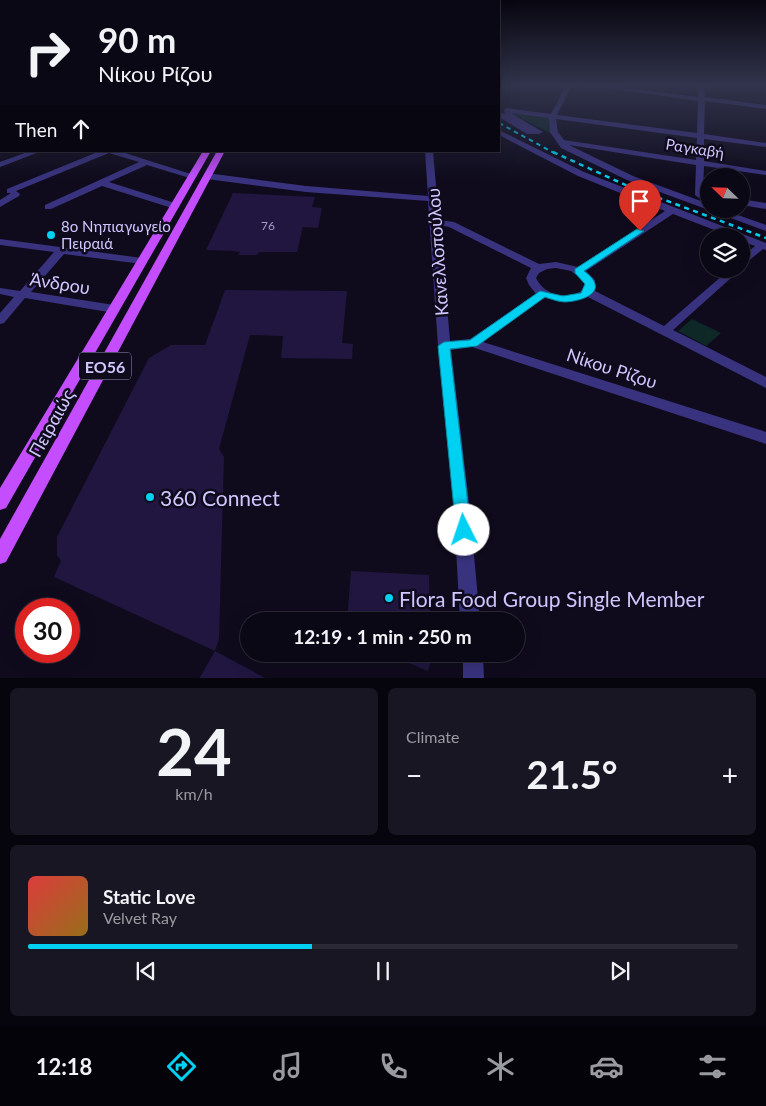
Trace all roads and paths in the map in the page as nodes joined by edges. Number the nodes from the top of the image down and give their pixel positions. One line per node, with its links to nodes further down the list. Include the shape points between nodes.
1 (504, 117): 2 (street, via 530,132 539,132)
2 (514, 117)
3 (553, 117): 8 (street, via 552,126)
4 (564, 117): 7 (street)
5 (701, 117): 7 (street)
6 (500, 133): 32 (street, via 581,174)
7 (700, 136): 9 (street); 17 (street)
8 (560, 142): 17 (street, Ραγκαβή); 23 (street, via 576,154)
9 (766, 145)
10 (35, 152): 18 (street)
11 (106, 152): 27 (street, via 13,192)
12 (112, 152): 16 (street)
13 (206, 152): 20 (main road, Πειραιώς / ΕΟ56)
14 (220, 152): 21 (main road, Πειραιώς / ΕΟ56)
15 (430, 152): 25 (street, Κανελλοπούλου)
16 (147, 162): 20 (street); 22 (street)
17 (700, 163): 19 (street, Ραγκαβή); 24 (street)
18 (0, 166)
19 (766, 173)
20 (193, 176): 29 (main road, Πειραιώς / ΕΟ56)
21 (207, 176): 25 (street, via 306,189); 58 (main road, Πειραιώς / ΕΟ56)
22 (102, 182): 29 (street); 31 (street)
23 (653, 187): 24 (street); 28 (street)
24 (699, 195)
25 (434, 199): 34 (street, Κανελλοπούλου)
26 (750, 203): 30 (street)
27 (0, 204)
28 (700, 204)
29 (175, 206): 42 (main road, Πειραιώς / ΕΟ56)
30 (766, 206)
31 (48, 207)
32 (671, 211): 35 (street); 44 (street)
33 (738, 218): 36 (street)
34 (435, 222): 43 (street, via 450,224); 54 (street, Κανελλοπούλου)
35 (716, 228)
36 (766, 228)
37 (750, 241): 39 (street)
38 (0, 242): 40 (street)
39 (764, 246): 41 (street)
40 (61, 251): 42 (street); 49 (street)
41 (750, 257)
42 (142, 261): 50 (main road, Πειραιώς / ΕΟ56)
43 (538, 268): 44 (street, via 555,265); 48 (street, via 531,280)
44 (578, 271): 47 (street, via 590,282)
45 (726, 278): 52 (street)
46 (0, 291): 49 (street, Άνδρου)
47 (588, 292): 48 (street, via 571,299); 52 (street)
48 (544, 294): 53 (street)
49 (22, 295): 50 (street, Άνδρου); 51 (street)
50 (114, 309): 57 (main road, Πειραιώς / ΕΟ56)
51 (0, 320)
52 (665, 331): 55 (street)
53 (473, 343): 54 (street, Νίκου Ρίζου); 56 (street, Νίκου Ρίζου)
54 (444, 346): 59 (street, Κανελλοπούλου)
55 (766, 383)
56 (766, 438)
57 (0, 503)
58 (0, 556)
59 (469, 612)
60 (473, 662): 61 (street)
61 (474, 678)

